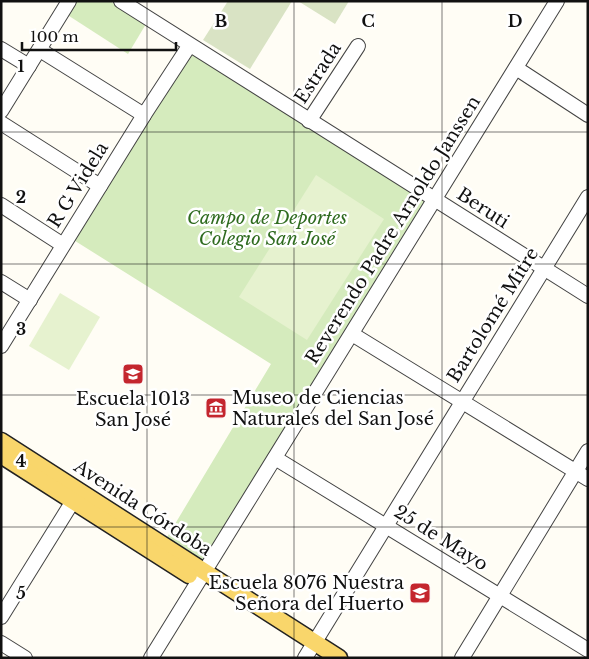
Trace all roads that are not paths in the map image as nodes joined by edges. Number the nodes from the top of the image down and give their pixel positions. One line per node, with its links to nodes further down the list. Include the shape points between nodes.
1 (70, 1): 7 (street)
2 (121, 1): 4 (street, Beruti)
3 (557, 1): 9 (street, Reverendo Padre Arnoldo Janssen)
4 (189, 46): 12 (street, R G Videla); 13 (street, Beruti)
5 (358, 46): 13 (street, Estrada)
6 (1, 49): 8 (street)
7 (40, 50): 8 (street); 12 (street)
8 (29, 66): 10 (street)
9 (516, 68): 11 (street); 17 (street, Reverendo Padre Arnoldo Janssen)
10 (1, 111)
11 (588, 114)
12 (144, 115): 15 (street, R G Videla)
13 (309, 121): 17 (street, Beruti)
14 (1, 124): 15 (street)
15 (100, 186): 19 (street, R G Videla)
16 (588, 196): 20 (street, Bartolomé Mitre)
17 (435, 199): 20 (street, Beruti); 24 (street, Reverendo Padre Arnoldo Janssen)
18 (1, 205): 19 (street)
19 (64, 245): 23 (street, R G Videla)
20 (543, 268): 22 (street, Beruti); 26 (street, Bartolomé Mitre)
21 (1, 282): 23 (street)
22 (588, 296)
23 (30, 300): 25 (street, R G Videla)
24 (352, 334): 26 (street); 30 (street, Reverendo Padre Arnoldo Janssen)
25 (1, 346)
26 (461, 401): 31 (street); 34 (street, Bartolomé Mitre)
27 (1, 441): 35 (main road, Avenida Córdoba)
28 (588, 451): 31 (street)
29 (1, 455): 33 (main road, Avenida Córdoba)
30 (275, 458): 34 (street, 25 de Mayo); 35 (street, Reverendo Padre Arnoldo Janssen)
31 (575, 471): 32 (street); 36 (street)
32 (588, 479)
33 (74, 501): 35 (main road, Avenida Córdoba); 37 (street)
34 (385, 526): 36 (street, 25 de Mayo); 40 (street, Bartolomé Mitre)
35 (201, 576): 40 (main road, Avenida Córdoba); 42 (street, Reverendo Padre Arnoldo Janssen)
36 (499, 596): 39 (street, 25 de Mayo); 44 (street)
37 (1, 617)
38 (1, 643): 41 (street)
39 (588, 650)
40 (312, 652): 43 (main road, Avenida Córdoba)
41 (25, 658)
42 (151, 658)
43 (338, 658)
44 (462, 658)

